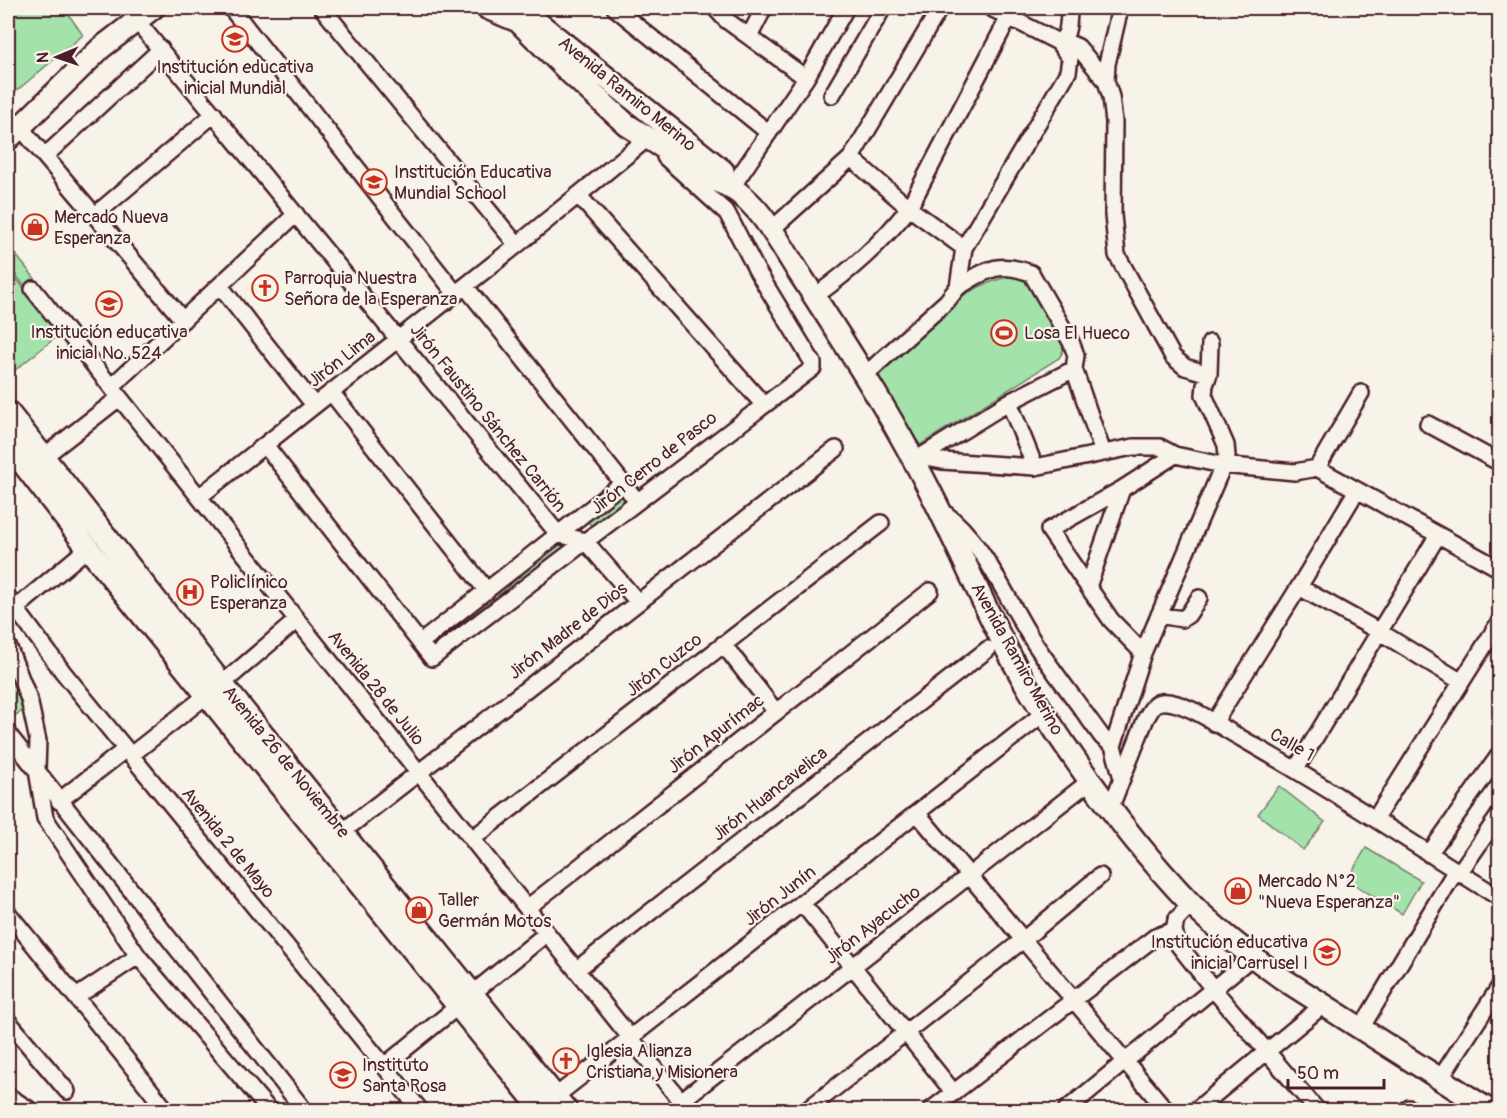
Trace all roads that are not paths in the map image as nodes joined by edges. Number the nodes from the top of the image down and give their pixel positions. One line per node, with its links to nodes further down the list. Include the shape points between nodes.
1 (153, 8): 16 (street)
2 (231, 8): 40 (street)
3 (322, 8): 35 (street)
4 (487, 8): 26 (street, Avenida Ramiro Merino, via 518,21 618,117)
5 (520, 8): 29 (street, Avenida Ramiro Merino, via 724,172)
6 (615, 8): 25 (street)
7 (715, 8): 17 (street)
8 (764, 8): 17 (street)
9 (846, 8): 20 (street)
10 (883, 8): 22 (street)
11 (940, 8): 28 (street)
12 (992, 8): 15 (street)
13 (1070, 8): 18 (street, via 1067,34)
14 (1120, 8): 21 (street)
15 (1011, 12): 18 (street); 31 (street)
16 (136, 20): 19 (street, Jirón Faustino Sánchez Carrión); 24 (street, via 101,48)
17 (750, 35): 20 (street)
18 (1058, 42): 21 (street, via 1078,47); 36 (street, via 1070,58 1068,72)
19 (161, 49): 23 (street, Jirón Faustino Sánchez Carrión); 27 (street)
20 (806, 78): 25 (street)
21 (1106, 81): 46 (street, via 1114,122 1113,214 1117,255 1173,357 1185,367)
22 (832, 95)
23 (214, 114): 32 (street, Jirón Faustino Sánchez Carrión); 33 (street)
24 (14, 133): 27 (street)
25 (769, 133): 29 (street)
26 (650, 139): 29 (street, Avenida Ramiro Merino); 30 (street, Jirón Lima); 52 (street, Jirón Cerro de Pasco, via 727,213 814,366)
27 (46, 156): 33 (street)
28 (851, 158): 31 (street); 34 (street)
29 (730, 186): 34 (street, Avenida Ramiro Merino)
30 (579, 196): 35 (street, Jirón Lima); 52 (street)
31 (909, 208): 36 (street); 41 (street, via 856,266)
32 (296, 214): 37 (street); 43 (street, Jirón Faustino Sánchez Carrión)
33 (95, 215): 42 (street)
34 (771, 230): 41 (street, Avenida Ramiro Merino)
35 (517, 245): 40 (street, Jirón Lima)
36 (964, 248): 38 (street)
37 (219, 286): 42 (street); 53 (street)
38 (958, 287): 45 (street, via 1000,266 1031,273 1071,342 1076,355); 47 (street)
39 (33, 289): 49 (street, Avenida 28 de Julio)
40 (460, 290): 43 (street, Jirón Lima); 67 (street)
41 (814, 297): 47 (street, Avenida Ramiro Merino)
42 (183, 320): 49 (street)
43 (399, 339): 48 (street, Jirón Lima); 74 (street, Jirón Faustino Sánchez Carrión)
44 (1210, 343): 46 (street)
45 (1074, 369): 51 (street); 59 (street)
46 (1209, 374): 64 (street, via 1204,395 1226,445 1227,456)
47 (865, 375): 61 (street, Avenida Ramiro Merino)
48 (331, 392): 53 (street, Jirón Lima); 81 (street)
49 (115, 393): 62 (street); 70 (street, Avenida 28 de Julio)
50 (1361, 393): 66 (street)
51 (1009, 402): 61 (street); 65 (street)
52 (763, 404): 71 (street, Jirón Cerro de Pasco)
53 (314, 405): 57 (street, Jirón Lima)
54 (8, 412): 62 (street, Avenida 26 de Noviembre)
55 (1428, 424): 63 (street)
56 (8, 444): 62 (street, Avenida 26 de Noviembre)
57 (266, 444): 70 (street, Jirón Lima); 90 (street)
58 (836, 449): 84 (street, Jirón Madre de Dios)
59 (1103, 453): 60 (street, via 1160,447); 65 (street)
60 (1175, 455): 64 (street); 68 (street)
61 (918, 459): 65 (street); 72 (street, Avenida Ramiro Merino)
62 (36, 463): 77 (street, Avenida 26 de Noviembre); 96 (street, Avenida 26 de Noviembre)
63 (1500, 463)
64 (1222, 465): 66 (street, via 1295,472); 86 (street)
65 (1035, 467)
66 (1317, 468): 69 (street)
67 (623, 483): 71 (street); 74 (street, Jirón Cerro de Pasco)
68 (1122, 489): 79 (street); 79 (street, via 1049,530)
69 (1357, 489): 75 (street); 80 (street)
70 (199, 497): 87 (street, Avenida 28 de Julio)
71 (637, 501): 76 (street, Jirón Cerro de Pasco)
72 (939, 509): 98 (street, Avenida Ramiro Merino, via 999,636); 101 (street, via 960,525 987,562 1038,649 1102,737)
73 (881, 523): 91 (street, Jirón Cuzco)
74 (558, 534): 76 (street, Jirón Faustino Sánchez Carrión); 81 (street, Jirón Cerro de Pasco)
75 (1438, 535): 78 (street); 89 (street)
76 (585, 541): 84 (street); 90 (street, Jirón Cerro de Pasco, via 432,658)
77 (88, 548): 85 (street); 96 (street, Avenida 26 de Noviembre)
78 (1500, 569)
79 (1088, 587): 94 (street, via 1111,620)
80 (1299, 587): 89 (street); 99 (street)
81 (487, 591): 90 (street, Jirón Cerro de Pasco)
82 (930, 591): 97 (street, Jirón Apurímac)
83 (1199, 598): 86 (street, via 1182,619)
84 (638, 602): 107 (street, Jirón Madre de Dios)
85 (10, 607): 103 (street, Avenida 2 de Mayo)
86 (1159, 615): 94 (street)
87 (297, 620): 96 (street); 107 (street, Avenida 28 de Julio)
88 (1499, 622): 95 (street)
89 (1380, 632): 95 (street); 106 (street)
90 (420, 643)
91 (723, 644): 97 (street); 116 (street, Jirón Cuzco)
92 (8, 646): 105 (street, via 29,699 38,741)
93 (988, 649): 133 (street, Jirón Huancavelica)
94 (1143, 653): 101 (street)
95 (1460, 681): 114 (street)
96 (214, 689): 103 (street); 115 (street, Avenida 26 de Noviembre); 117 (street, Avenida 26 de Noviembre)
97 (776, 712): 125 (street, Jirón Apurímac)
98 (1044, 713): 109 (street, Avenida Ramiro Merino); 112 (street, Jirón Junín)
99 (1214, 723): 106 (street, Calle 1); 108 (street, Calle 1, via 1183,707 1161,702 1154,705)
100 (8, 734): 102 (street)
101 (1113, 746): 108 (street)
102 (13, 752): 105 (street)
103 (129, 752): 110 (street); 147 (street, Avenida 2 de Mayo)
104 (1500, 754): 118 (street)
105 (37, 770): 110 (street); 130 (street, via 45,818)
106 (1296, 770): 114 (street, Calle 1)
107 (418, 772): 115 (street, Jirón Madre de Dios); 116 (street, Avenida 28 de Julio)
108 (1122, 778): 111 (street, Calle 1)
109 (1090, 781): 111 (street, Avenida Ramiro Merino); 120 (street, Jirón Ayacucho)
110 (59, 801): 157 (street)
111 (1110, 809): 124 (street, Avenida Ramiro Merino)
112 (917, 813): 120 (street); 123 (street, Jirón Junín)
113 (1500, 814): 119 (street)
114 (1375, 819): 118 (street, Calle 1)
115 (342, 832): 117 (street, Jirón Madre de Dios); 136 (street, Avenida 26 de Noviembre)
116 (472, 839): 125 (street, Avenida 28 de Julio)
117 (332, 851): 140 (street, Avenida 26 de Noviembre)
118 (1429, 854): 119 (street, Calle 1)
119 (1457, 872): 122 (street, Calle 1); 142 (street)
120 (968, 874): 129 (street); 132 (street, Jirón Ayacucho)
121 (1100, 876): 129 (street)
122 (1500, 898)
123 (802, 903): 132 (street); 144 (street, Jirón Junín)
124 (1191, 904): 127 (street, via 1176,920); 131 (street, Avenida Ramiro Merino)
125 (527, 908): 128 (street, Avenida 28 de Julio)
126 (8, 914): 137 (street)
127 (1174, 930): 135 (street, via 1177,943); 138 (street, via 1155,937)
128 (547, 933): 133 (street, Avenida 28 de Julio); 136 (street)
129 (1023, 940): 138 (street); 143 (street)
130 (138, 956): 137 (street); 156 (street)
131 (1252, 957): 135 (street); 139 (street, Avenida Ramiro Merino)
132 (853, 966): 143 (street); 153 (street, Jirón Ayacucho)
133 (576, 970): 144 (street, Avenida 28 de Julio)
134 (1500, 986): 148 (street)
135 (1214, 990): 145 (street); 146 (street)
136 (473, 993): 152 (street, Avenida 26 de Noviembre)
137 (76, 997): 155 (street)
138 (1073, 999): 146 (street); 150 (street)
139 (1322, 1006): 142 (street, Avenida Ramiro Merino); 145 (street)
140 (457, 1008): 147 (street); 152 (street, Avenida 26 de Noviembre)
141 (8, 1021): 149 (street)
142 (1360, 1030): 148 (street, Avenida Ramiro Merino)
143 (906, 1033): 150 (street); 159 (street)
144 (630, 1038): 152 (street, Jirón Junín); 153 (street, Avenida 28 de Julio)
145 (1268, 1053): 163 (street); 164 (street)
146 (1125, 1062): 161 (street); 162 (street)
147 (384, 1066): 158 (street, Avenida 2 de Mayo)
148 (1440, 1079): 165 (street, Avenida Ramiro Merino)
149 (67, 1090)
150 (954, 1093): 160 (street)
151 (8, 1096): 154 (street)
152 (551, 1106)
153 (685, 1106)
154 (30, 1110)
155 (166, 1110)
156 (269, 1110)
157 (304, 1110)
158 (420, 1110)
159 (807, 1110)
160 (931, 1110)
161 (1066, 1110)
162 (1166, 1110)
163 (1196, 1110)
164 (1317, 1110)
165 (1489, 1110)

